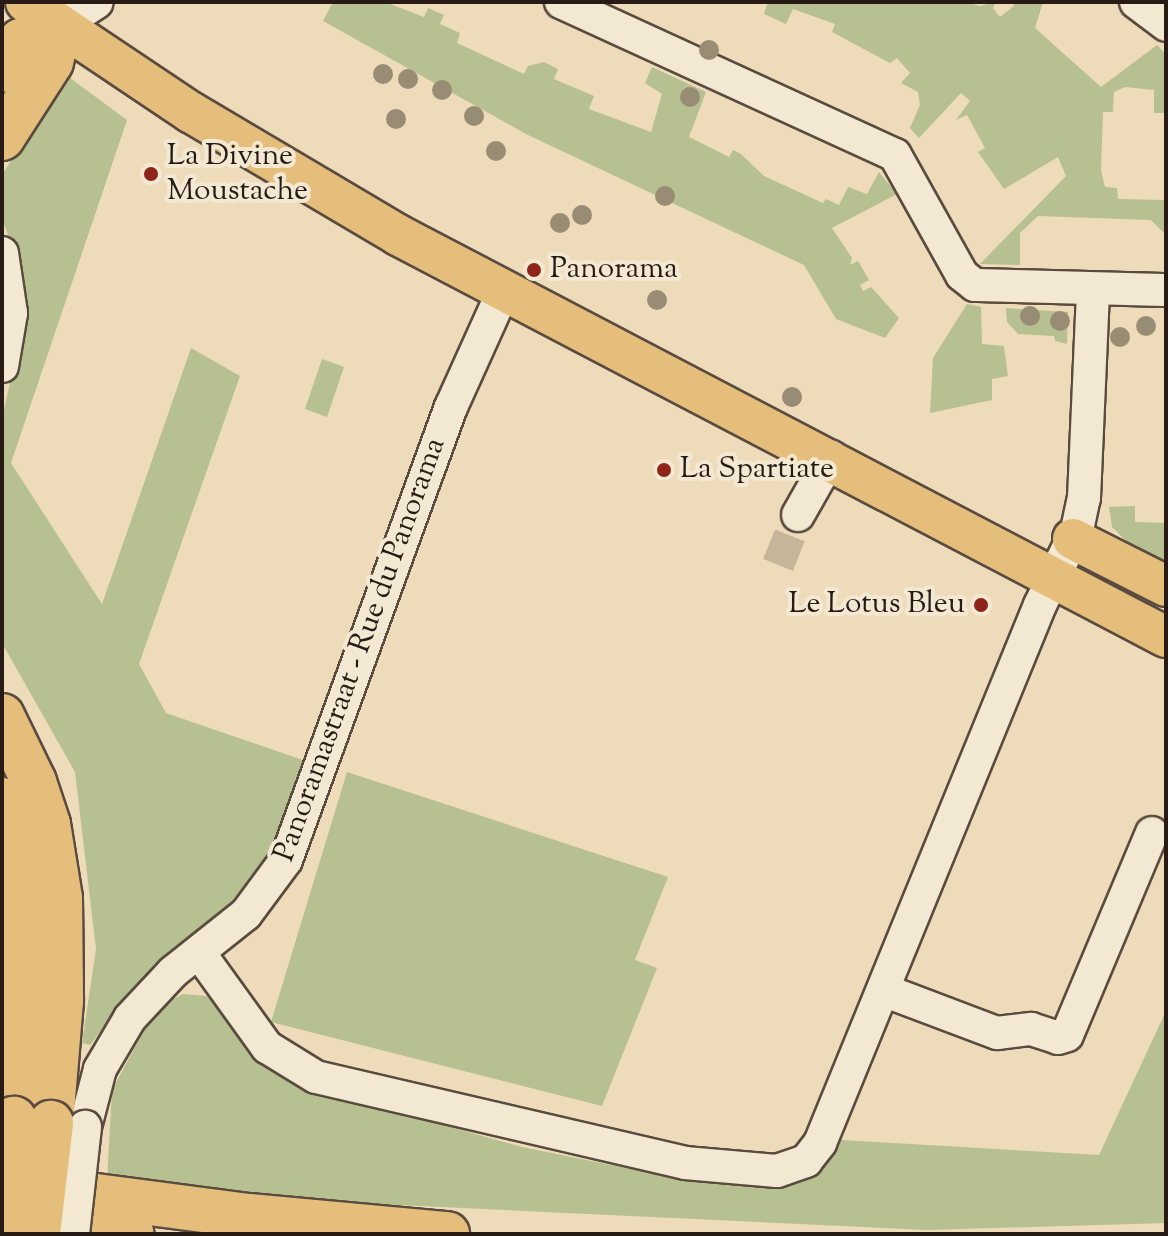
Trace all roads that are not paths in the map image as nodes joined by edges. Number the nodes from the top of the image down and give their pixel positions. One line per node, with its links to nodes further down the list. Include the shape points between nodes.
1 (97, 2): 4 (street)
2 (561, 2): 9 (street, via 895,155 969,282 988,288)
3 (1136, 2): 5 (street)
4 (42, 14): 6 (highway); 7 (highway, via 51,62); 11 (main road, via 294,176)
5 (1166, 25)
6 (2, 70)
7 (2, 138)
8 (2, 253): 12 (street, via 11,313)
9 (1093, 289): 10 (street); 15 (street, via 1084,498)
10 (1166, 290)
11 (503, 292): 13 (main road); 22 (street, Panoramastraat - Rue du Panorama, via 451,407 286,860 246,914)
12 (2, 366)
13 (831, 457): 14 (street); 16 (main road)
14 (798, 515)
15 (1073, 539): 16 (street); 17 (main road)
16 (1055, 577): 18 (main road); 23 (street)
17 (1166, 586)
18 (1166, 637)
19 (2, 716): 24 (highway, via 43,810 60,898 61,1001)
20 (5, 830): 24 (highway, via 25,903 26,951)
21 (1152, 833): 23 (street, via 1067,1035 1058,1038 1031,1029 995,1033)
22 (200, 954): 23 (street, via 267,1047 316,1077 616,1151 777,1171 799,1165 816,1150); 24 (street, Panoramastraat - Rue du Panorama, via 151,992 100,1069)
23 (883, 990)
24 (50, 1123): 26 (highway, bridge); 27 (highway, bridge); 28 (street, Panoramastraat - Rue du Panorama, bridge)
25 (2, 1208): 29 (highway); 30 (highway, via 81,1194)
26 (2, 1222)
27 (38, 1234)
28 (73, 1234)
29 (132, 1234)
30 (447, 1234)

